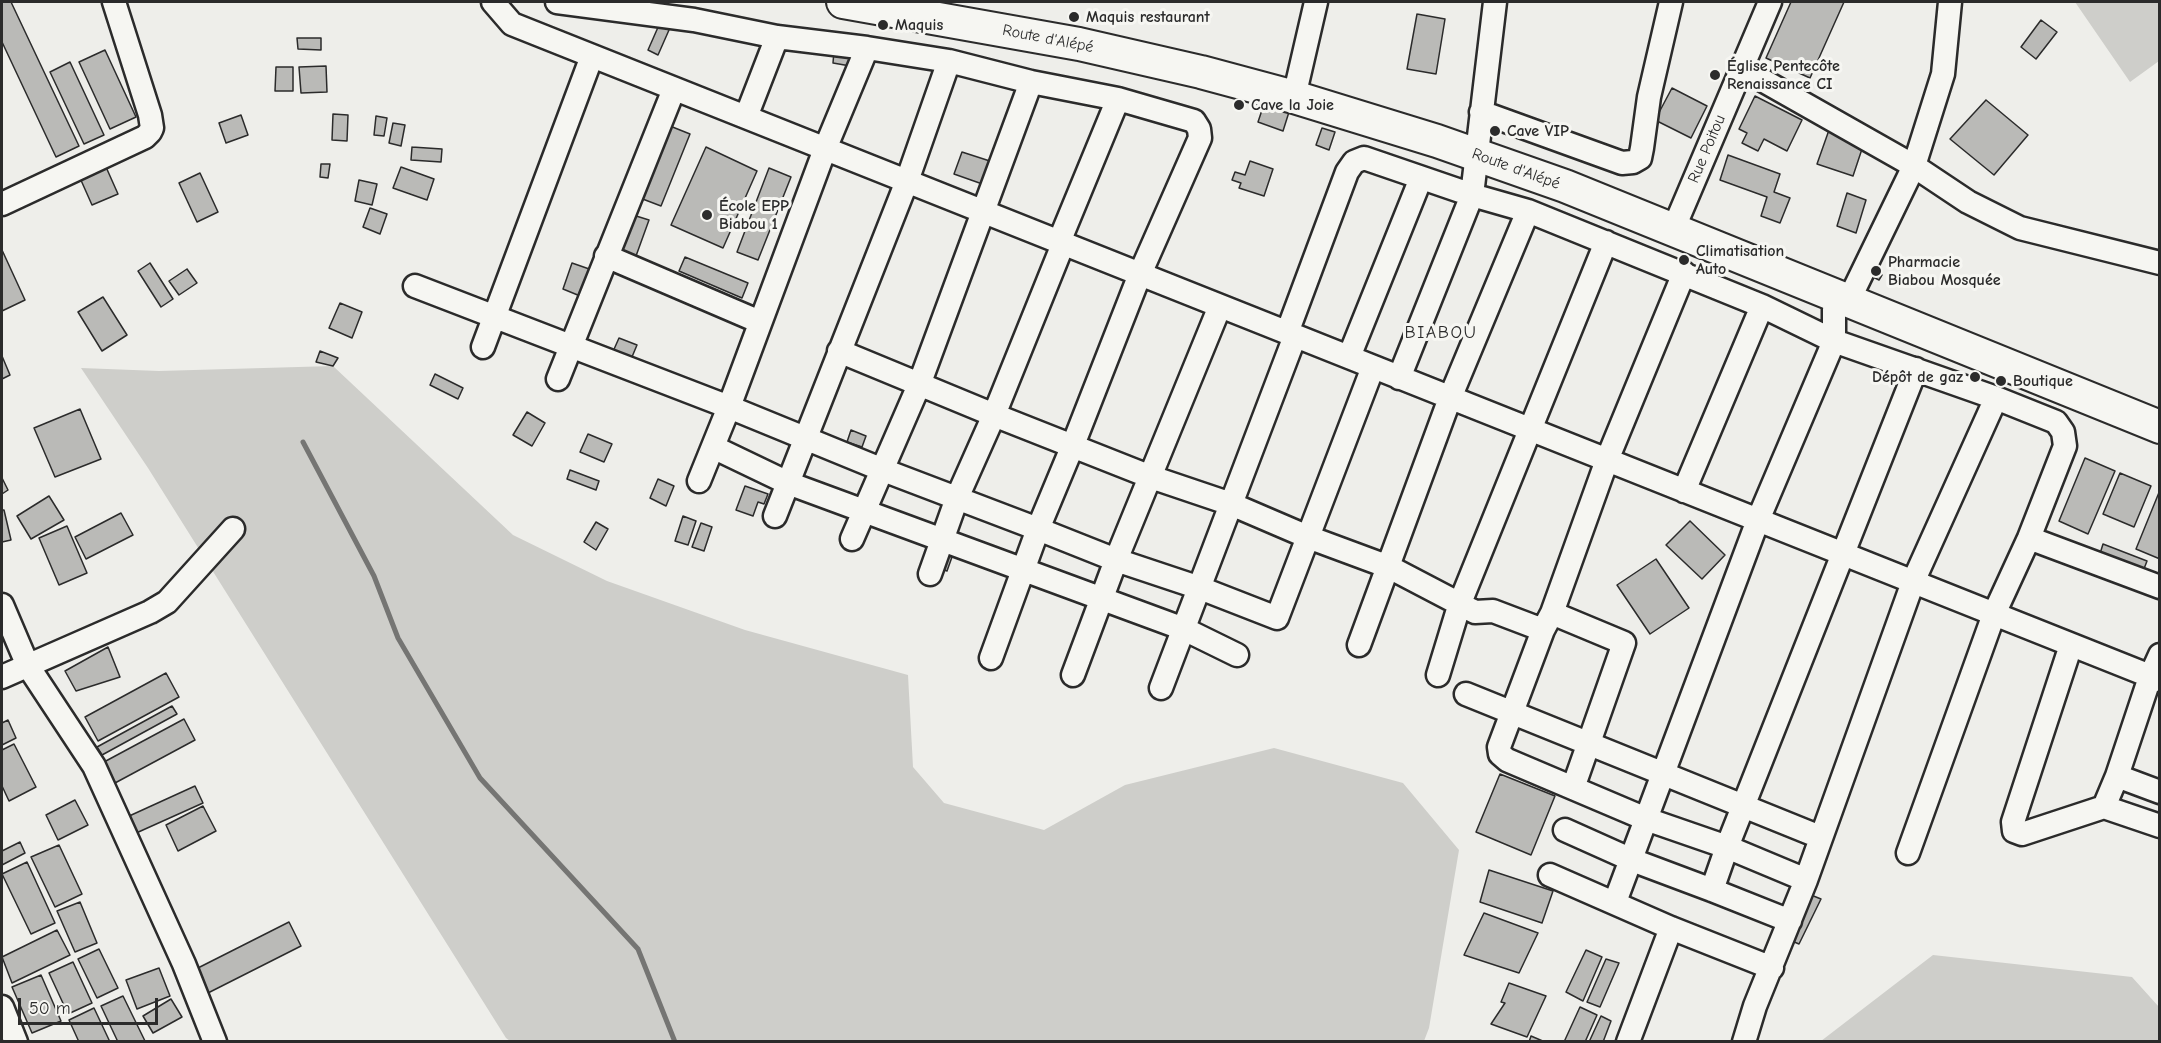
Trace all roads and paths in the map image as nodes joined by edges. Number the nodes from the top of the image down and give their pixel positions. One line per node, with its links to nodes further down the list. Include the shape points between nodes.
1 (114, 2): 27 (street, via 150,115 150,132)
2 (493, 2): 12 (street, via 512,24)
3 (557, 2): 10 (street, via 685,19)
4 (843, 2): 17 (main road, Route d'Alépé, via 1079,44)
5 (1317, 2): 17 (street)
6 (1495, 2): 19 (street)
7 (1671, 2): 19 (street, via 1649,97 1640,158 1622,163)
8 (1770, 2): 14 (street, Rue Poitou)
9 (1950, 2): 23 (street, via 1942,74)
10 (777, 37): 11 (street); 20 (street)
11 (867, 48): 13 (street); 21 (street)
12 (592, 56): 16 (street); 41 (street)
13 (949, 61): 15 (street); 25 (street)
14 (1741, 68): 23 (street); 30 (street, Rue Poitou)
15 (1031, 82): 18 (street); 28 (street)
16 (674, 89): 20 (street); 33 (street)
17 (1294, 97): 22 (main road, Route d'Alépé)
18 (1118, 99): 32 (street); 36 (street, via 1194,121 1199,129 1200,138)
19 (1481, 112): 22 (street)
20 (746, 117): 21 (street)
21 (825, 149): 25 (street); 42 (street)
22 (1476, 154): 26 (street); 30 (main road, Route d'Alépé)
23 (1914, 166): 34 (street, via 1968,202 2020,228); 38 (street)
24 (1421, 178): 26 (street); 43 (street, via 1364,159 1354,162 1347,172); 48 (street)
25 (907, 181): 28 (street); 47 (street)
26 (1473, 195): 29 (street); 51 (street)
27 (2, 204)
28 (983, 211): 32 (street); 53 (street)
29 (1528, 211): 31 (street); 54 (street)
30 (1673, 230): 38 (main road, Route d'Alépé)
31 (1606, 242): 35 (street); 59 (street)
32 (1061, 243): 36 (street); 57 (street)
33 (606, 256): 42 (street); 46 (street)
34 (2160, 263)
35 (1684, 273): 40 (street); 63 (street)
36 (1140, 274): 39 (street); 61 (street)
37 (415, 286): 41 (street)
38 (1843, 300): 44 (street, via 1834,310); 58 (main road, Route d'Alépé)
39 (1220, 306): 43 (street); 65 (street)
40 (1762, 306): 44 (street); 68 (street)
41 (495, 317): 45 (street); 46 (street)
42 (760, 322): 56 (street)
43 (1291, 334): 48 (street); 70 (street)
44 (1834, 341): 50 (street); 73 (street)
45 (483, 347)
46 (572, 347): 52 (street); 56 (street)
47 (839, 351): 53 (street); 60 (street)
48 (1349, 357): 49 (street)
49 (1373, 367): 51 (street); 76 (street)
50 (1916, 369): 55 (street); 80 (street)
51 (1400, 378): 54 (street)
52 (558, 379)
53 (919, 385): 57 (street); 64 (street)
54 (1450, 398): 59 (street); 82 (street)
55 (1996, 398): 77 (street, via 2056,422 2066,439); 85 (street)
56 (729, 407): 60 (street); 62 (street)
57 (994, 415): 61 (street); 69 (street)
58 (2160, 427)
59 (1530, 429): 63 (street); 89 (street)
60 (805, 437): 64 (street); 67 (street)
61 (1073, 446): 65 (street); 75 (street)
62 (713, 447): 66 (street); 67 (street)
63 (1607, 460): 68 (street); 92 (street)
64 (883, 470): 69 (street); 71 (street)
65 (1151, 477): 70 (street); 81 (street)
66 (699, 481)
67 (788, 483): 71 (street); 72 (street)
68 (1684, 491): 73 (street)
69 (957, 498): 75 (street); 79 (street)
70 (1231, 504): 76 (street); 87 (street)
71 (865, 511): 78 (street); 79 (street)
72 (775, 516)
73 (1758, 520): 80 (street); 108 (street)
74 (233, 529): 99 (street, via 167,602)
75 (1038, 529): 81 (street); 83 (street)
76 (1308, 537): 82 (street); 87 (street, via 1277,618)
77 (2029, 538): 86 (street); 91 (street)
78 (852, 539)
79 (942, 539): 83 (street); 84 (street)
80 (1843, 554): 85 (street); 112 (street)
81 (1116, 560): 87 (street); 88 (street)
82 (1389, 567): 89 (street); 94 (street)
83 (1023, 571): 88 (street); 98 (street)
84 (930, 574)
85 (1913, 582): 91 (street); 117 (street)
86 (2160, 587)
87 (1200, 588): 93 (street)
88 (1101, 600): 93 (street); 100 (street)
89 (1460, 603): 92 (street, via 1475,612 1493,611); 101 (street)
90 (2, 605): 99 (street)
91 (1994, 614): 95 (street); 119 (street)
92 (1547, 621): 106 (street); 107 (street, via 1624,643)
93 (1184, 629): 96 (street); 104 (street)
94 (1359, 645)
95 (2071, 645): 103 (street); 113 (street, via 2013,822 2014,831 2022,834)
96 (1237, 655)
97 (2160, 655): 103 (street)
98 (991, 658)
99 (28, 666): 102 (street); 130 (street, via 94,766 184,963)
100 (1073, 675)
101 (1438, 675)
102 (2, 677)
103 (2155, 679): 109 (street)
104 (1161, 688)
105 (1466, 694): 106 (street)
106 (1512, 714): 107 (street); 110 (street, via 1500,754)
107 (1587, 744): 108 (street); 110 (street)
108 (1664, 775): 112 (street); 114 (street)
109 (2117, 776): 111 (street); 113 (street)
110 (1573, 788): 114 (street)
111 (2160, 792)
112 (1743, 807): 117 (street); 118 (street)
113 (2104, 807): 115 (street)
114 (1646, 819): 118 (street); 120 (street)
115 (2160, 826)
116 (1565, 830): 120 (street)
117 (1820, 837): 122 (street)
118 (1727, 847): 122 (street); 123 (street)
119 (1908, 853)
120 (1632, 860): 123 (street); 124 (street)
121 (1550, 875): 124 (street)
122 (1806, 880): 125 (street)
123 (1712, 890): 125 (street)
124 (1615, 902): 126 (street)
125 (1790, 921): 127 (street)
126 (1671, 928): 127 (street); 131 (street)
127 (1772, 968): 132 (street)
128 (2, 1007): 129 (street)
129 (16, 1041)
130 (215, 1041)
131 (1628, 1041)
132 (1743, 1041)

